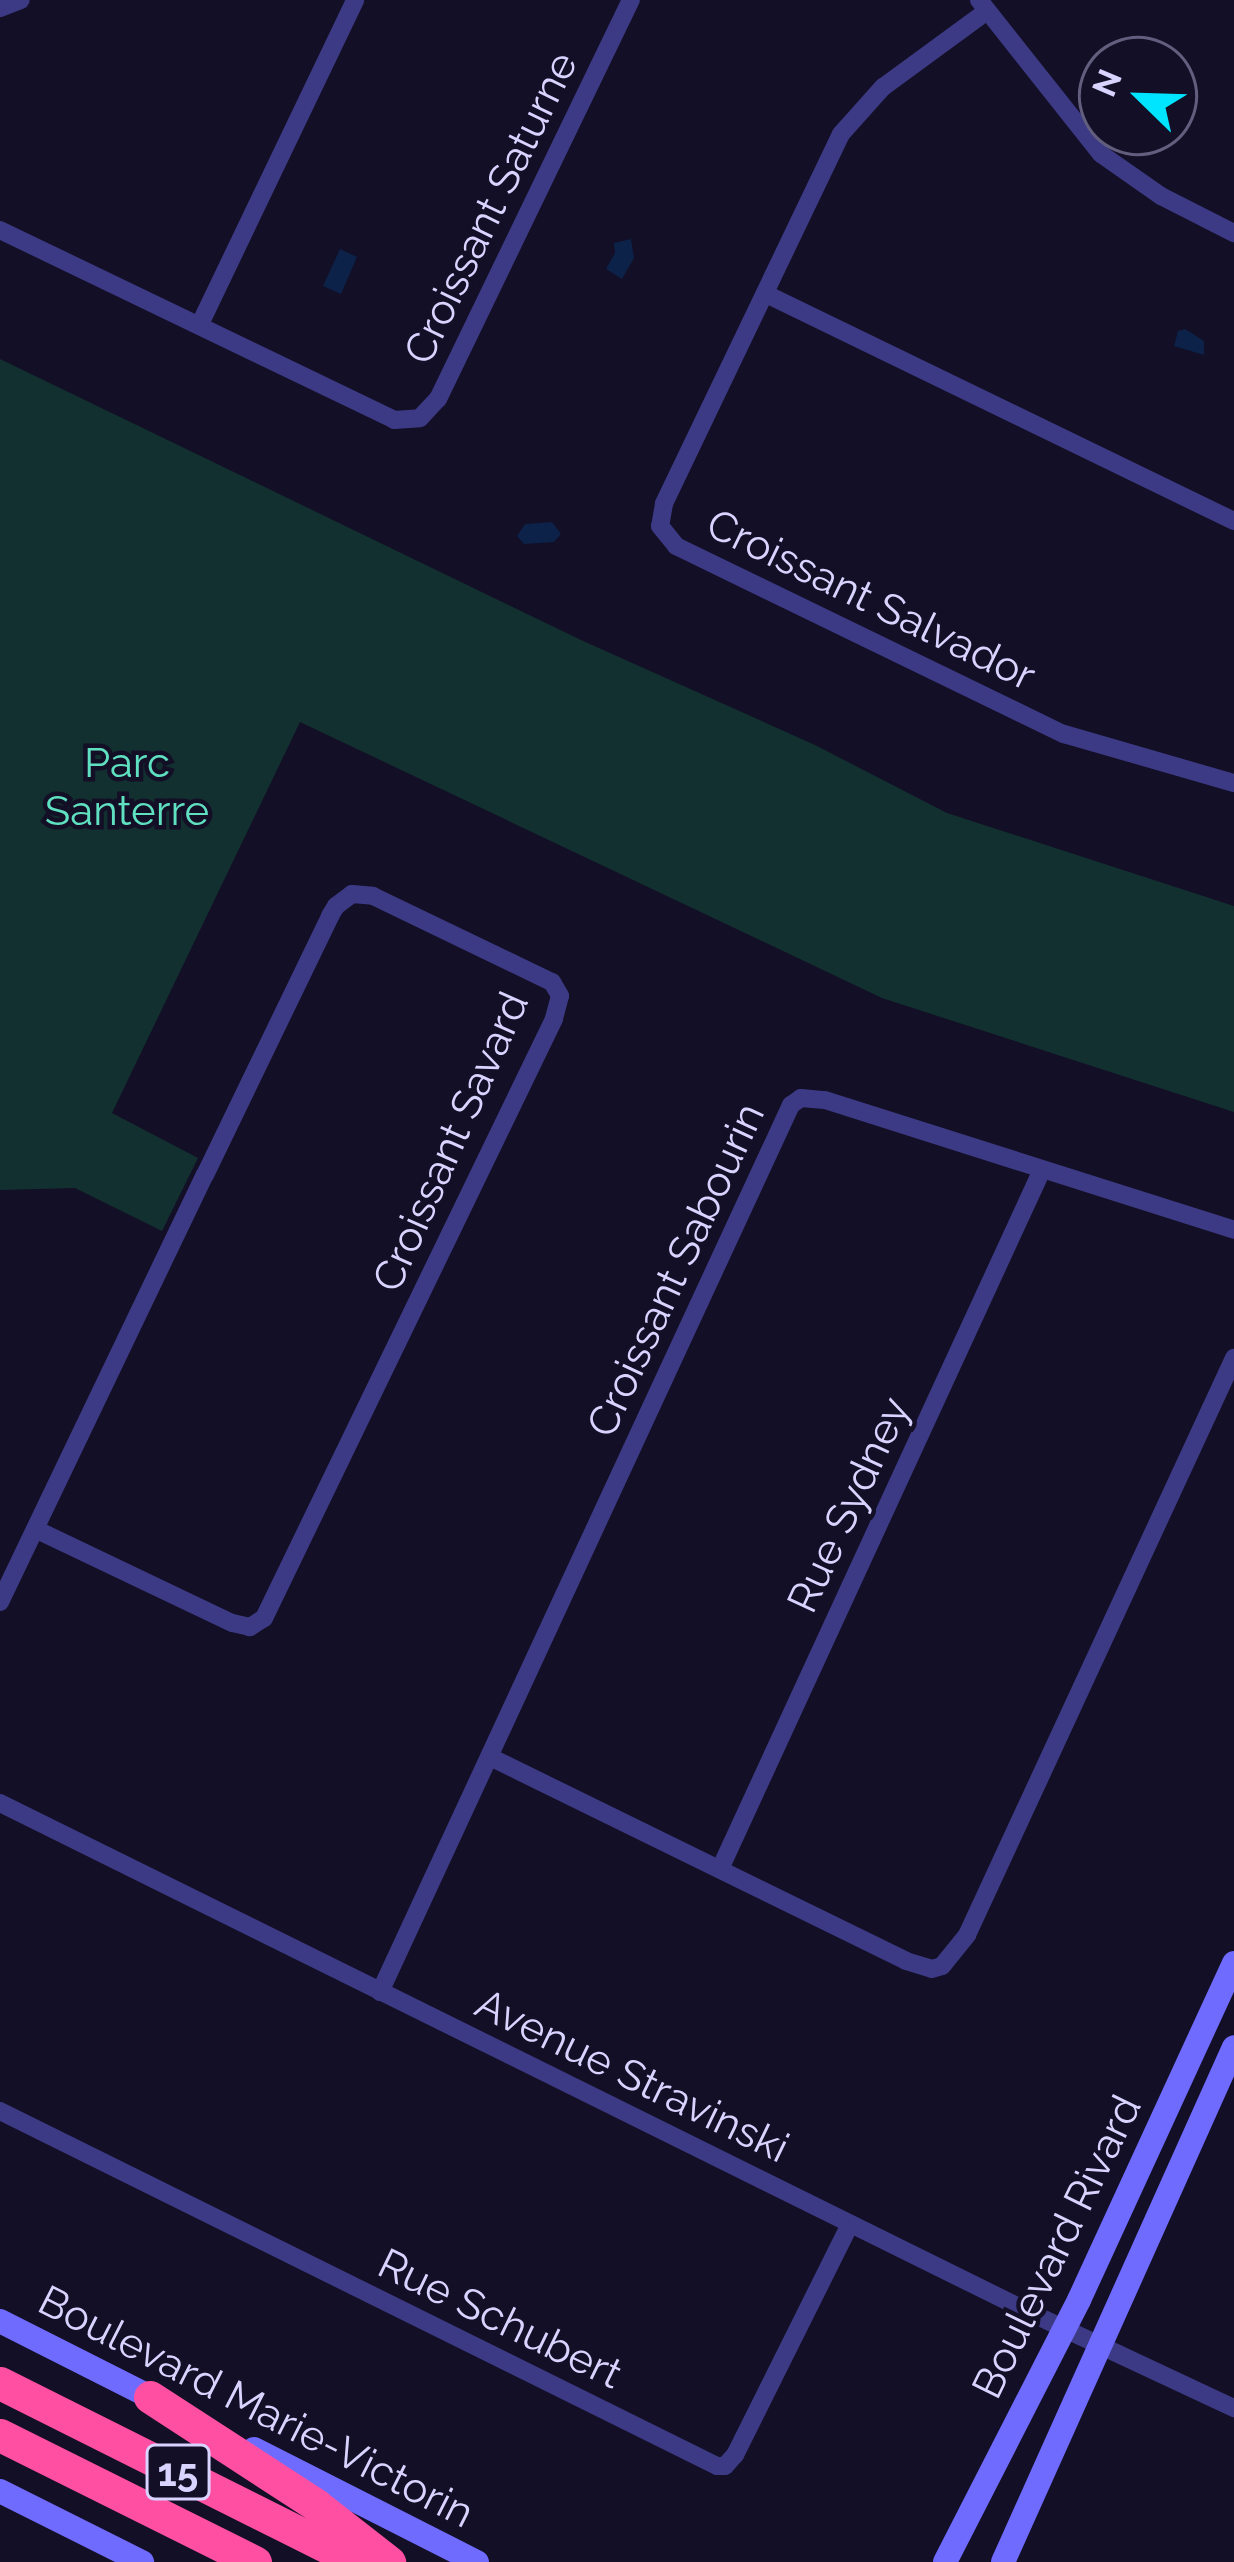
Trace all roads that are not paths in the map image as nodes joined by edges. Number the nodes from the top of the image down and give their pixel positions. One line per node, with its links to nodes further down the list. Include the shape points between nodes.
1 (21, 0): 5 (street)
2 (355, 0): 9 (street)
3 (631, 0): 9 (street, Croissant Saturne, via 438,399 419,418 394,420)
4 (983, 6): 7 (street, via 1101,154); 8 (street, Croissant Salvador, via 861,106)
5 (0, 8)
6 (0, 230): 9 (street, Croissant Saturne)
7 (1234, 233)
8 (766, 294): 10 (street); 11 (street, Croissant Salvador, via 664,504 660,526 676,546 1064,734)
9 (200, 324)
10 (1234, 520)
11 (1234, 783)
12 (1042, 1170): 13 (street, Croissant Sabourin); 17 (street, Croissant Sabourin, via 825,1100 801,1098 791,1106); 19 (street, Rue Sydney)
13 (1234, 1230)
14 (1234, 1358): 19 (street, via 952,1959 920,1968)
15 (35, 1528): 15 (street, Croissant Savard, via 336,906 352,894 373,896 552,982 560,996 554,1019 264,1618 250,1627 232,1623); 16 (street, Croissant Savard)
16 (0, 1602)
17 (490, 1757): 19 (street); 21 (street, Croissant Sabourin)
18 (0, 1804): 21 (street, Avenue Stravinski)
19 (720, 1869)
20 (1234, 1963): 26 (street, Boulevard Rivard)
21 (380, 1992): 24 (street, Avenue Stravinski)
22 (1234, 2047): 27 (street, Boulevard Rivard)
23 (0, 2111): 24 (street, Rue Schubert, via 717,2466 735,2455)
24 (850, 2224): 26 (street, Avenue Stravinski)
25 (0, 2321): 29 (street, Boulevard Marie-Victorin)
26 (1063, 2328): 27 (street, Avenue Stravinski); 38 (street, Boulevard Rivard)
27 (1100, 2344): 30 (street, Avenue Stravinski); 39 (street, Boulevard Rivard)
28 (0, 2383): 35 (highway, 15)
29 (150, 2397): 36 (highway); 37 (street, Boulevard Marie-Victorin)
30 (1234, 2408)
31 (0, 2435): 34 (highway, 15)
32 (0, 2491): 33 (street)
33 (142, 2562)
34 (255, 2562)
35 (357, 2562)
36 (389, 2562)
37 (477, 2562)
38 (945, 2562)
39 (1004, 2562)

